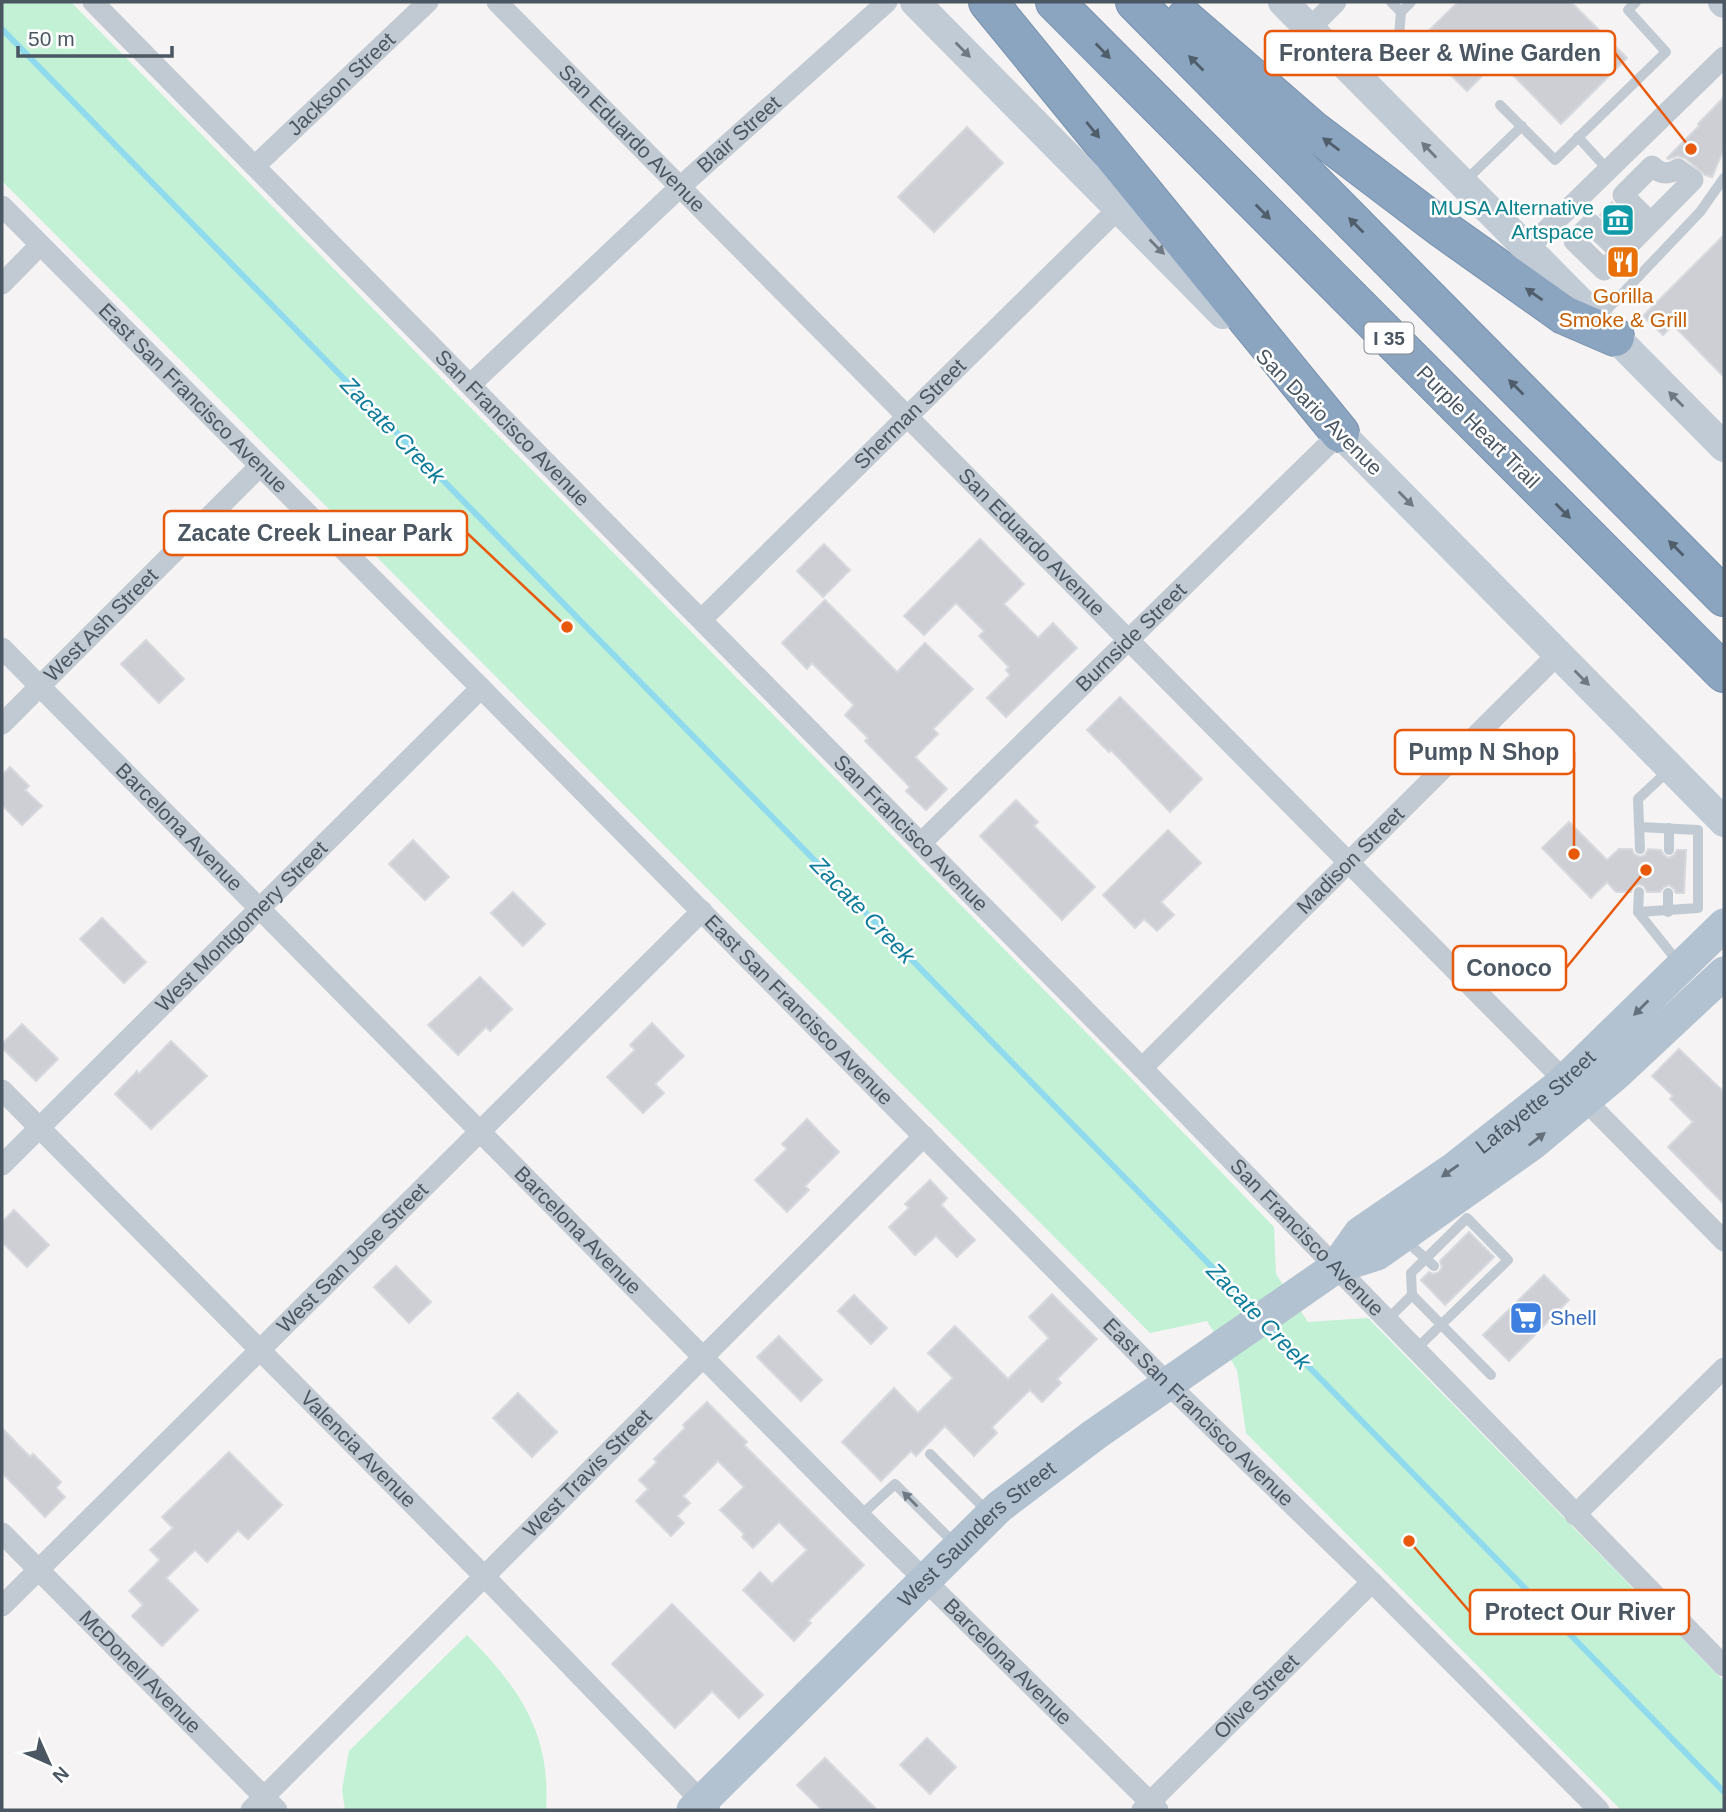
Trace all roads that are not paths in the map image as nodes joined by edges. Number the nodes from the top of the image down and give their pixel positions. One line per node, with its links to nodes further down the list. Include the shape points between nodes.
1 (93, 2): 22 (street, San Francisco Avenue)
2 (428, 2): 22 (street, Jackson Street)
3 (497, 2): 26 (street, San Eduardo Avenue)
4 (887, 2): 26 (street, Blair Street)
5 (915, 2): 29 (main road, San Dario Avenue, one-way to 29)
6 (988, 2): 36 (highway, one-way to 36)
7 (1055, 2): 44 (highway, Purple Heart Trail / I 35, one-way to 44)
8 (1135, 2): 39 (highway, I 35, one-way to 8)
9 (1165, 2): 33 (highway, one-way to 9, via 1564,315 1443,229 1314,131)
10 (1283, 2): 16 (main road)
11 (1336, 2): 16 (street)
12 (1391, 2): 15 (lane)
13 (1411, 2): 15 (lane)
14 (1628, 4): 21 (lane, via 1666,52)
15 (1401, 12): 18 (lane, via 1399,36)
16 (1310, 28): 25 (main road, one-way to 16)
17 (1724, 57): 23 (street)
18 (1426, 70)
19 (1500, 104): 20 (lane)
20 (1522, 127): 21 (lane, via 1555,160); 25 (lane)
21 (1578, 137): 23 (lane)
22 (255, 166): 34 (street, San Francisco Avenue)
23 (1608, 170): 31 (street)
24 (1724, 178): 33 (lane)
25 (1462, 184): 31 (main road)
26 (680, 187): 34 (street, Blair Street); 35 (street, San Eduardo Avenue)
27 (1623, 195): 27 (street, via 1644,216 1615,247 1591,224 1574,241 1604,270 1693,180 1678,169 1666,174 1651,166)
28 (2, 206): 30 (street, East San Francisco Avenue)
29 (1119, 208): 35 (street, Sherman Street); 36 (main road, San Dario Avenue, one-way to 36)
30 (40, 245): 32 (street); 38 (street, East San Francisco Avenue)
31 (1527, 249): 33 (main road)
32 (2, 284)
33 (1606, 328): 37 (main road, one-way to 33)
34 (471, 384): 40 (street, San Francisco Avenue)
35 (906, 418): 40 (street, Sherman Street); 41 (street, San Eduardo Avenue)
36 (1340, 433): 41 (street, Burnside Street); 43 (main road, San Dario Avenue, one-way to 43)
37 (1724, 447)
38 (260, 466): 45 (street, West Ash Street); 46 (street, East San Francisco Avenue)
39 (1724, 597)
40 (702, 620): 52 (street, San Francisco Avenue)
41 (1128, 641): 52 (street, Burnside Street); 55 (street, San Eduardo Avenue)
42 (2, 648): 45 (street, Barcelona Avenue)
43 (1558, 654): 48 (main road, San Dario Avenue, one-way to 48); 55 (street, Madison Street)
44 (1724, 673)
45 (40, 686): 47 (street, West Ash Street); 58 (street, Barcelona Avenue)
46 (481, 688): 58 (street, West Montgomery Street); 59 (street, East San Francisco Avenue)
47 (2, 724)
48 (1671, 768): 49 (main road, San Dario Avenue); 50 (lane, via 1638,799)
49 (1710, 810): 51 (lane); 62 (lane)
50 (1640, 827): 51 (lane); 53 (lane)
51 (1669, 828): 54 (lane)
52 (921, 843): 65 (street, San Francisco Avenue)
53 (1640, 849)
54 (1669, 850)
55 (1349, 862): 65 (street, Madison Street); 67 (street, San Eduardo Avenue)
56 (1639, 892): 60 (lane)
57 (1668, 893): 61 (lane)
58 (260, 908): 68 (street, West Montgomery Street); 69 (street, Barcelona Avenue)
59 (702, 911): 69 (street, West San Jose Street); 70 (street, East San Francisco Avenue)
60 (1638, 912): 61 (lane); 63 (lane)
61 (1668, 912): 62 (lane)
62 (1711, 921): 63 (main road, Lafayette Street)
63 (1682, 967): 67 (main road, Lafayette Street, one-way to 67)
64 (1724, 973): 67 (main road, Lafayette Street)
65 (1142, 1068): 76 (street, San Francisco Avenue)
66 (2, 1090): 68 (street, Valencia Avenue)
67 (1575, 1091): 72 (main road, Lafayette Street, one-way to 67, via 1532,1144); 74 (street, San Eduardo Avenue); 76 (main road, Lafayette Street, one-way to 76, via 1360,1233)
68 (39, 1128): 71 (street, West Montgomery Street); 82 (street, Valencia Avenue)
69 (481, 1131): 82 (street, West San Jose Street); 83 (street, Barcelona Avenue)
70 (924, 1136): 83 (street, West Travis Street); 86 (street, East San Francisco Avenue)
71 (2, 1165)
72 (1459, 1210): 73 (main road, Lafayette Street); 75 (lane, via 1449,1244); 80 (lane, via 1508,1259 1464,1294)
73 (1401, 1237): 75 (lane); 76 (main road, Lafayette Street, via 1377,1254)
74 (1724, 1241)
75 (1430, 1262): 77 (lane, via 1411,1273)
76 (1336, 1267): 78 (main road, Lafayette Street); 79 (street, San Francisco Avenue)
77 (1412, 1295): 79 (lane); 80 (lane)
78 (1292, 1298): 86 (main road, West Saunders Street)
79 (1387, 1320): 81 (street, San Francisco Avenue)
80 (1442, 1324): 81 (lane); 85 (lane)
81 (1416, 1349): 89 (street, San Francisco Avenue)
82 (259, 1350): 93 (street, West San Jose Street); 94 (street, Valencia Avenue)
83 (704, 1356): 90 (street, Barcelona Avenue); 94 (street, West Travis Street)
84 (1724, 1368): 89 (street)
85 (1490, 1375)
86 (1168, 1384): 88 (main road, West Saunders Street, via 1036,1477); 96 (street, East San Francisco Avenue)
87 (930, 1454): 88 (lane)
88 (991, 1515): 92 (main road, West Saunders Street)
89 (1575, 1515): 98 (street, San Francisco Avenue)
90 (860, 1516): 92 (lane, one-way to 90, via 895,1484); 95 (street, Barcelona Avenue)
91 (2, 1533): 93 (street, McDonell Avenue)
92 (958, 1547): 95 (main road, West Saunders Street)
93 (38, 1570): 97 (street, West San Jose Street); 99 (street, McDonell Avenue)
94 (484, 1576): 99 (street, West Travis Street); 100 (street, Valencia Avenue)
95 (925, 1579): 100 (main road, West Saunders Street); 101 (street, Barcelona Avenue)
96 (1372, 1583): 101 (street, Olive Street); 102 (street, East San Francisco Avenue)
97 (2, 1606)
98 (1724, 1666)
99 (264, 1806)
100 (702, 1807)
101 (1150, 1808)
102 (1591, 1808)

